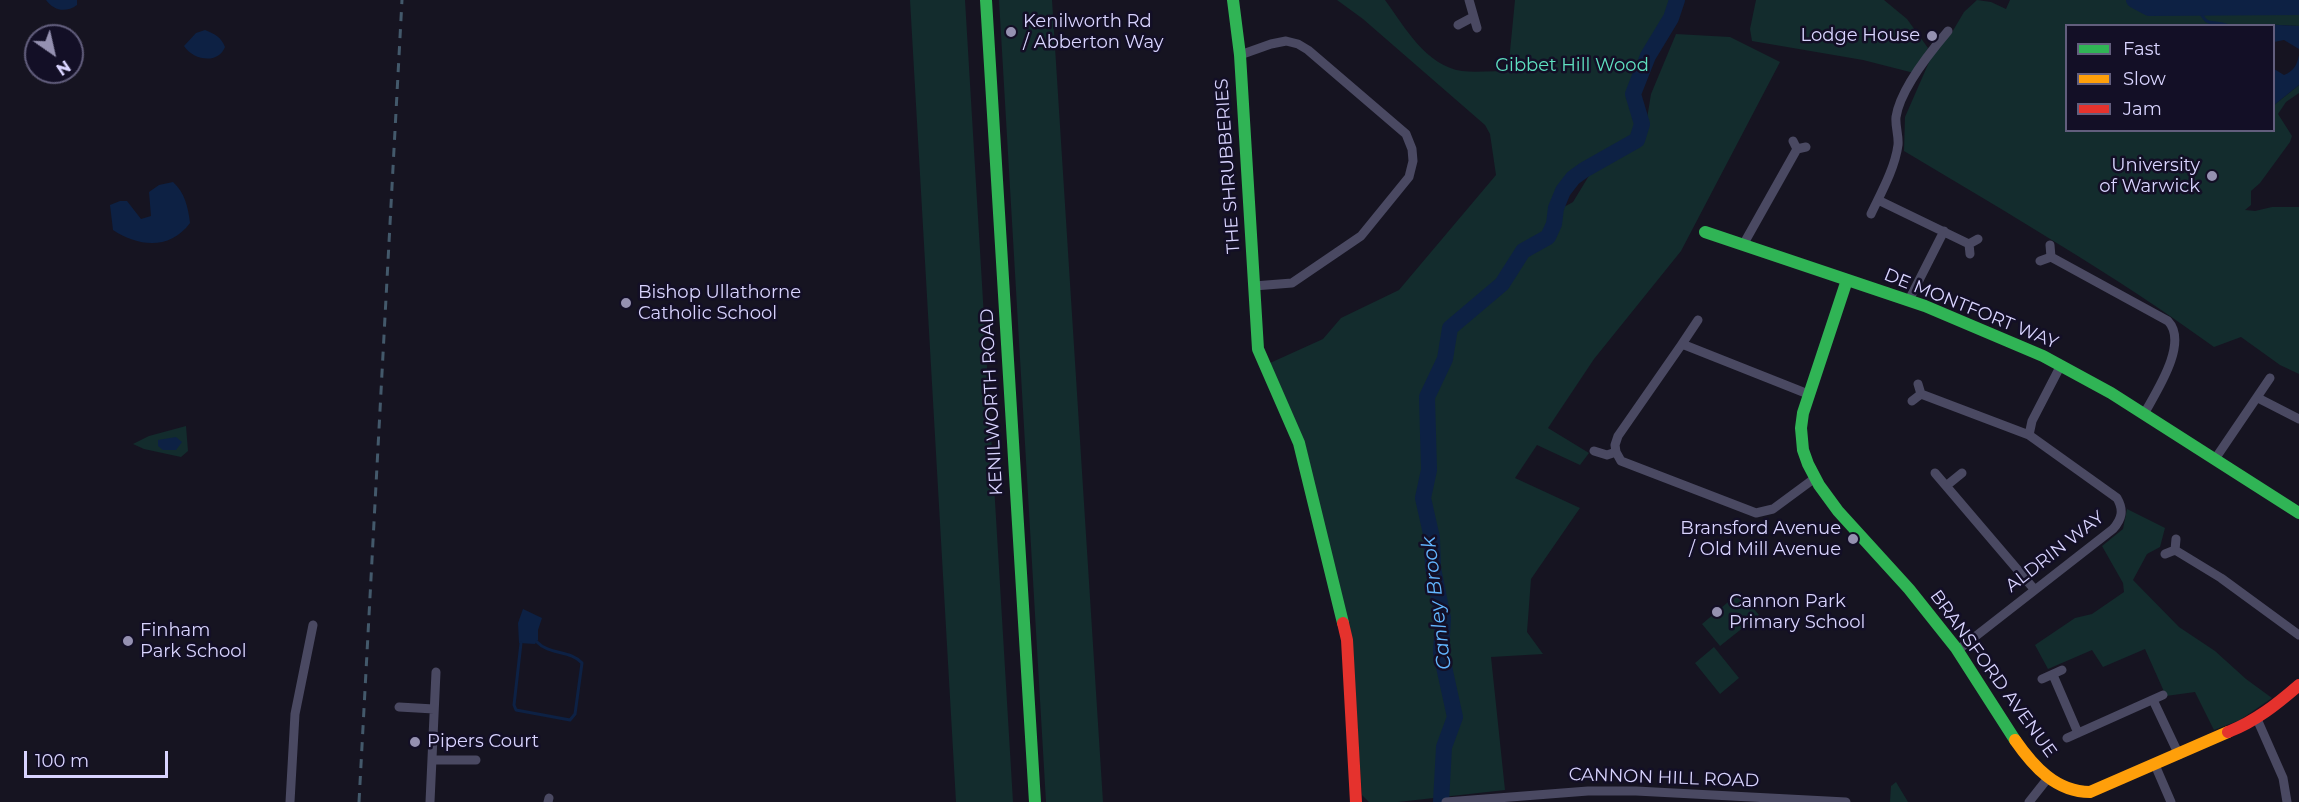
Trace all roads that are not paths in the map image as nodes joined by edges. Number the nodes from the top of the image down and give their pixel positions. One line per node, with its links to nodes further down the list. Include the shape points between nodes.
1 (986, 0): 69 (street, KENILWORTH ROAD)
2 (1233, 0): 8 (street)
3 (1469, 0): 4 (street)
4 (1473, 17): 5 (street); 6 (street)
5 (1458, 25)
6 (1478, 28)
7 (1948, 31): 10 (street, via 1906,83 1896,117 1896,156)
8 (1240, 55): 20 (street, THE SHRUBBERIES); 20 (street, THE SHRUBBERIES, via 1286,41 1308,50 1406,135 1413,161 1409,177 1361,236 1292,283)
9 (1798, 145): 14 (street)
10 (1878, 200): 11 (street); 12 (street)
11 (1871, 214)
12 (1944, 231): 16 (street); 21 (street)
13 (1705, 232): 14 (street, DE MONTFORT WAY)
14 (1743, 245): 19 (street, DE MONTFORT WAY)
15 (2050, 245): 17 (street)
16 (1972, 246)
17 (2051, 256): 18 (street); 31 (street, via 2173,327 2176,340 2169,366)
18 (2040, 261)
19 (1847, 280): 21 (street, DE MONTFORT WAY); 27 (street, BRANSFORD AVENUE)
20 (1254, 286): 70 (street, THE SHRUBBERIES, via 1258,349 1299,443 1347,640)
21 (1909, 300): 24 (street, DE MONTFORT WAY)
22 (1698, 320): 23 (street)
23 (1682, 344): 27 (street); 35 (street, via 1618,436)
24 (2061, 365): 31 (street, DE MONTFORT WAY); 33 (street, via 2032,421)
25 (2271, 378): 29 (street)
26 (1918, 384): 28 (street)
27 (1808, 394): 39 (street, BRANSFORD AVENUE, via 1801,436)
28 (1921, 394): 30 (street); 33 (street, ALDRIN WAY)
29 (2258, 398): 32 (street); 36 (street)
30 (1912, 401)
31 (2144, 414): 36 (street, DE MONTFORT WAY)
32 (2299, 419)
33 (2029, 435): 45 (street, ALDRIN WAY, via 2117,498 2122,513 2113,530)
34 (1594, 451): 35 (street, via 1607,455)
35 (1616, 452): 39 (street, via 1621,461 1756,513 1773,509)
36 (2215, 459): 41 (street, DE MONTFORT WAY)
37 (1935, 473): 40 (street)
38 (1962, 473): 40 (street)
39 (1815, 478): 48 (street, BRANSFORD AVENUE)
40 (1946, 486): 45 (street)
41 (2299, 513)
42 (2176, 539): 43 (street)
43 (2175, 550): 44 (street); 47 (street)
44 (2165, 554)
45 (2034, 589): 48 (street, ALDRIN WAY)
46 (313, 625): 67 (street, via 295,714)
47 (2299, 635)
48 (1958, 650): 65 (street, BRANSFORD AVENUE, via 2020,748)
49 (2062, 670): 51 (street)
50 (436, 672): 57 (street)
51 (2052, 675): 52 (street); 59 (street)
52 (2042, 679)
53 (2299, 685): 58 (street, BRANSFORD AVENUE)
54 (2163, 695): 55 (street)
55 (2153, 700): 59 (street); 61 (street)
56 (399, 707): 57 (street)
57 (434, 709): 62 (street)
58 (2257, 719): 61 (street, BRANSFORD AVENUE); 76 (street, via 2283,778)
59 (2078, 733): 60 (street)
60 (2067, 738)
61 (2179, 754): 64 (street, BRANSFORD AVENUE)
62 (432, 760): 63 (street); 68 (street)
63 (476, 760)
64 (2155, 765): 65 (street, BRANSFORD AVENUE, via 2090,792 2068,791); 75 (street)
65 (2048, 778): 74 (street)
66 (1636, 791): 71 (street, CANNON HILL ROAD, via 1571,791); 72 (street); 73 (street, CANNON HILL ROAD)
67 (290, 802)
68 (430, 802)
69 (1035, 802)
70 (1356, 802)
71 (1446, 802)
72 (1636, 802)
73 (1846, 802)
74 (2029, 802)
75 (2171, 802)
76 (2287, 802)

